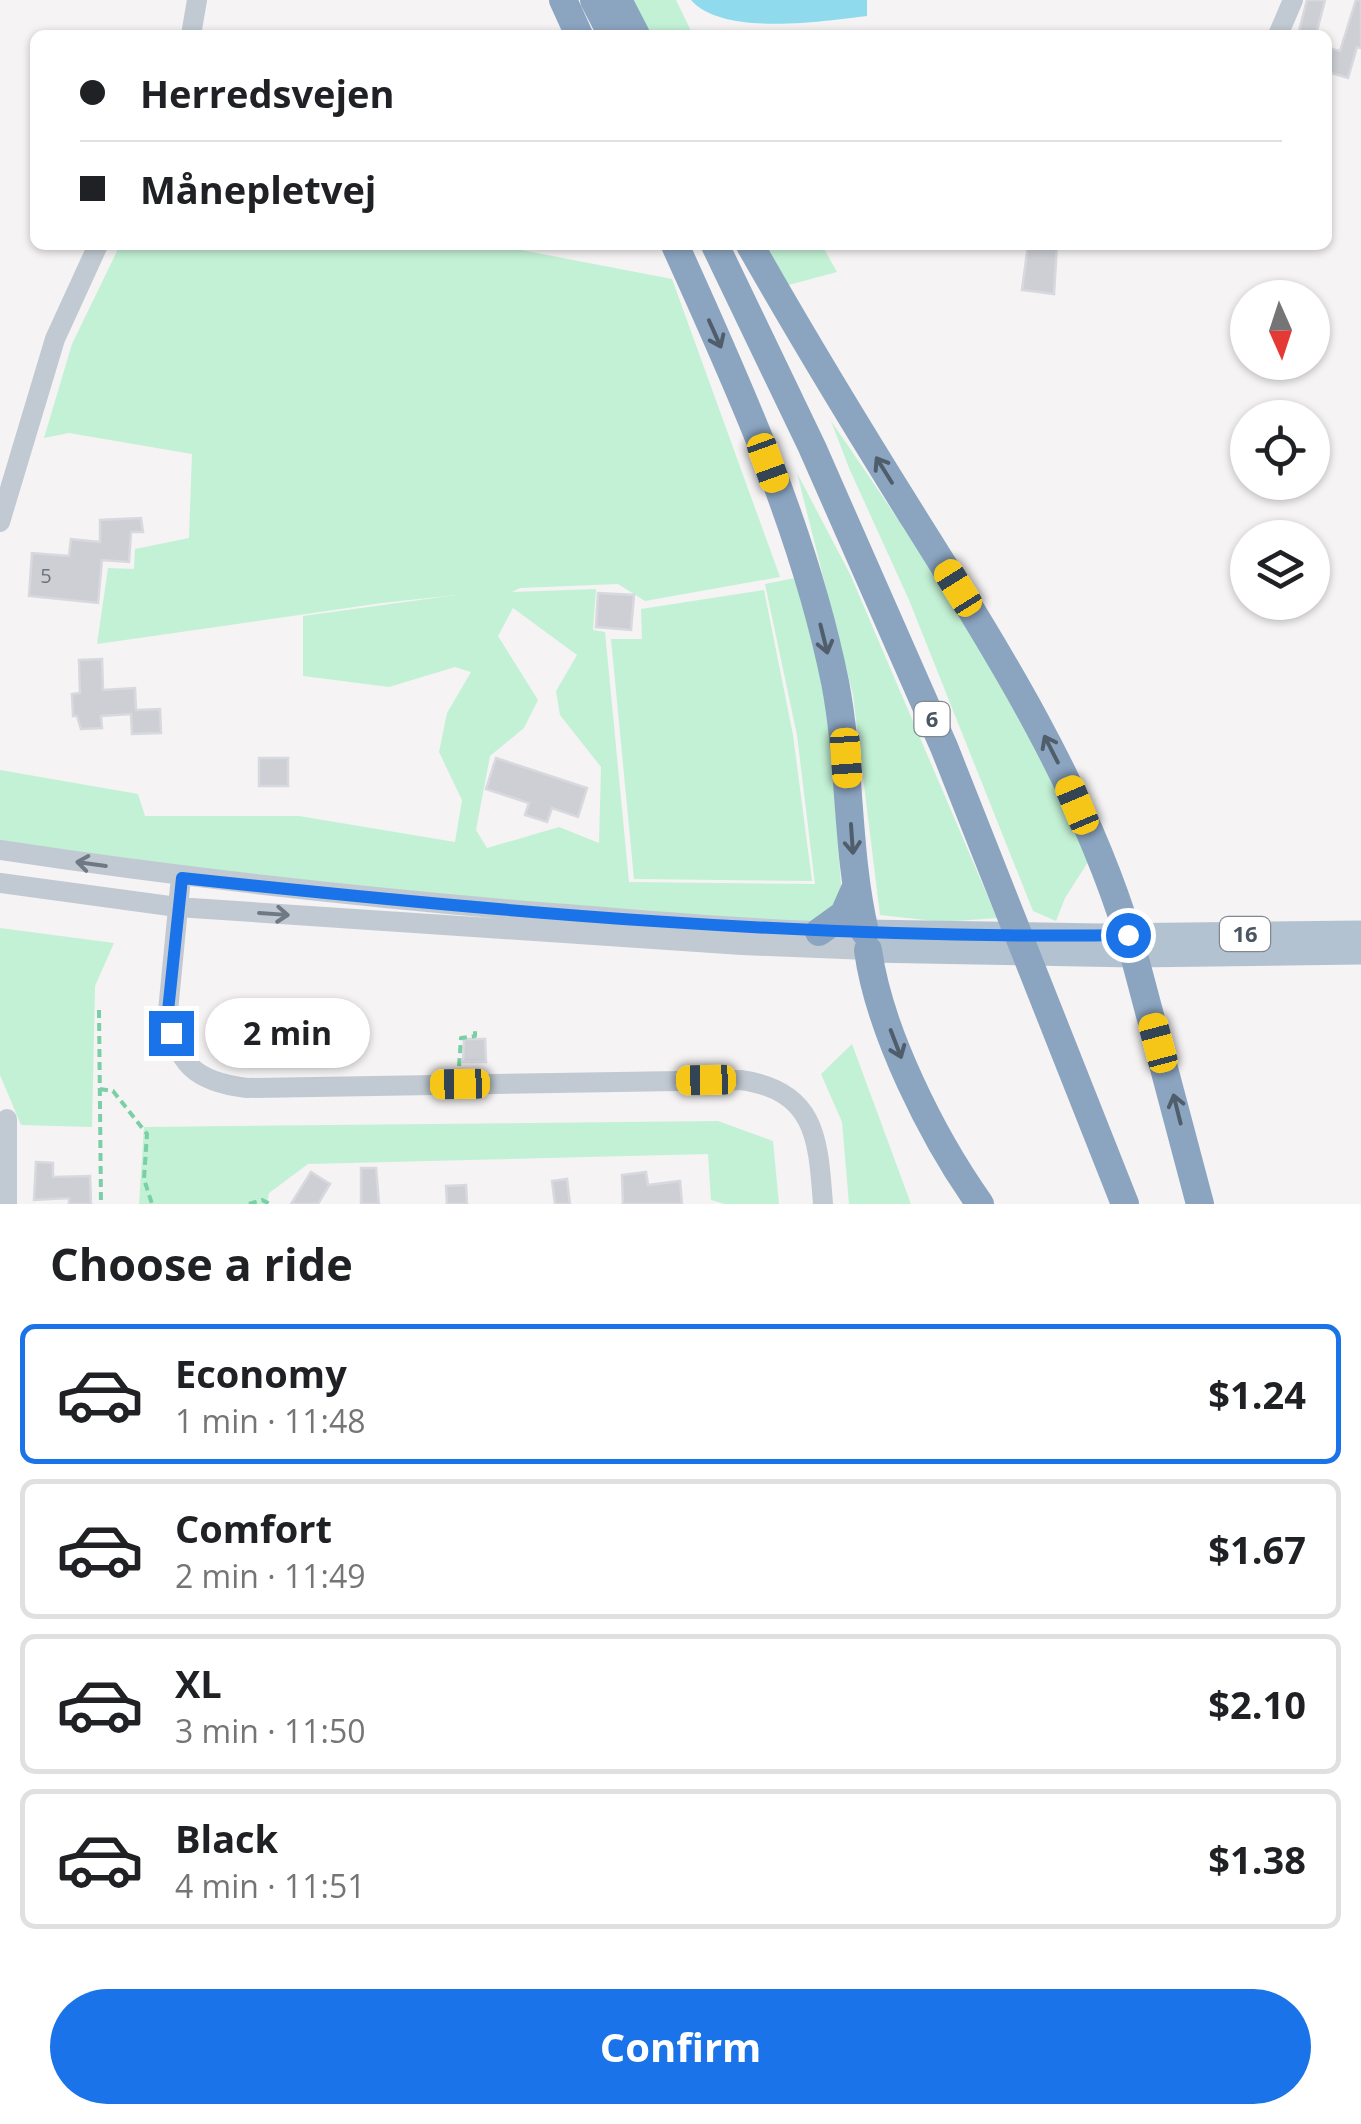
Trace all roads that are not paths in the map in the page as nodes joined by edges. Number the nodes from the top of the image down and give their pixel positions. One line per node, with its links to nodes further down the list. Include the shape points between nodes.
1 (198, 0): 6 (street)
2 (563, 0): 7 (highway)
3 (594, 0): 8 (highway)
4 (618, 0): 9 (highway)
5 (1293, 0): 10 (street)
6 (192, 30)
7 (577, 30)
8 (609, 30)
9 (633, 30)
10 (1280, 30)
11 (96, 250): 15 (street, via 55,339)
12 (677, 250): 19 (highway, one-way to 19, via 742,393 805,568 835,682)
13 (717, 250): 30 (highway, 6, via 944,747)
14 (753, 250): 24 (highway, one-way to 14, via 1065,776 1016,680)
15 (0, 522)
16 (0, 850): 17 (street, one-way to 16)
17 (182, 878): 20 (street); 21 (street)
18 (0, 883): 20 (street)
19 (855, 889): 21 (highway, via 844,914); 23 (highway)
20 (177, 907): 23 (street, one-way to 23, via 725,944); 28 (street, via 168,1011 181,1058 200,1076 247,1088 762,1083 783,1092 812,1125)
21 (819, 932): 23 (street)
22 (1361, 933): 24 (main road, 16)
23 (867, 941): 24 (main road); 29 (highway, one-way to 29, via 892,1036 920,1102)
24 (1131, 945): 25 (main road, 16); 31 (highway, one-way to 24)
25 (1361, 952)
26 (7, 1119): 27 (street)
27 (8, 1204)
28 (823, 1204)
29 (980, 1204)
30 (1126, 1204)
31 (1200, 1204)

